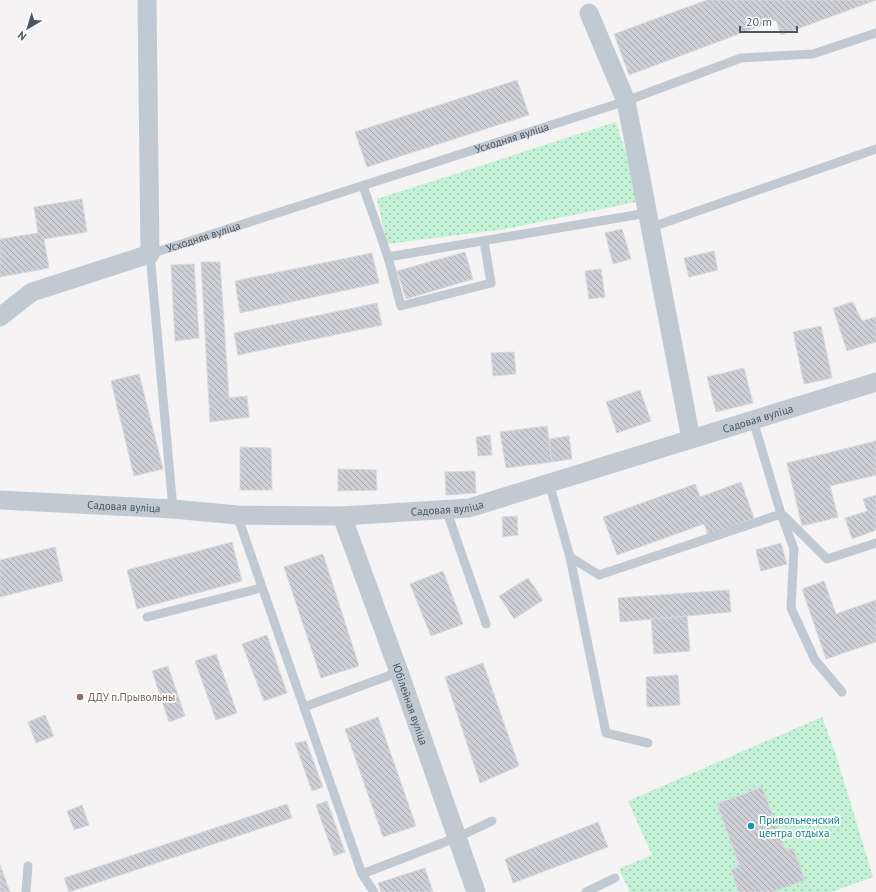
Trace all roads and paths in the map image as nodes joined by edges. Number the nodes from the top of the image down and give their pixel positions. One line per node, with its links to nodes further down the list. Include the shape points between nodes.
1 (147, 0): 9 (street, Усходняя вуліца)
2 (589, 13): 4 (street)
3 (876, 33): 4 (lane, Усходняя вуліца, via 813,54 742,58)
4 (626, 101): 6 (lane, Усходняя вуліца); 7 (street)
5 (876, 149): 7 (lane)
6 (363, 186): 9 (lane, Усходняя вуліца); 10 (lane)
7 (648, 220): 8 (lane); 14 (street)
8 (484, 241): 10 (lane); 10 (lane, via 491,283 402,306)
9 (150, 254): 11 (street, Усходняя вуліца, via 32,292); 17 (lane)
10 (388, 257)
11 (0, 317)
12 (876, 382): 13 (street, Садовая вуліца)
13 (752, 420): 14 (street, Садовая вуліца); 19 (lane)
14 (691, 439): 15 (street, Садовая вуліца)
15 (549, 483): 18 (street, Садовая вуліца, via 468,508); 23 (lane)
16 (0, 500): 17 (street, Садовая вуліца)
17 (173, 509): 20 (street, Садовая вуліца)
18 (446, 509): 21 (street, Садовая вуліца); 26 (lane)
19 (781, 514): 22 (lane, via 827,559); 23 (lane, via 599,575); 28 (lane, via 794,549 791,608 815,660)
20 (237, 515): 21 (street, Садовая вуліца); 24 (lane)
21 (342, 516): 27 (street, Юбілейная вуліца)
22 (876, 543)
23 (570, 557): 30 (lane, via 606,733)
24 (261, 588): 25 (lane); 29 (lane)
25 (147, 617)
26 (486, 624)
27 (400, 672): 29 (lane); 32 (street, Юбілейная вуліца)
28 (842, 692)
29 (304, 707): 34 (lane)
30 (648, 743)
31 (492, 821): 32 (lane)
32 (458, 837): 34 (lane); 38 (street, Юбілейная вуліца)
33 (28, 866): 36 (lane)
34 (362, 874): 37 (lane)
35 (615, 878): 39 (lane)
36 (26, 892)
37 (374, 892)
38 (476, 892)
39 (586, 892)

